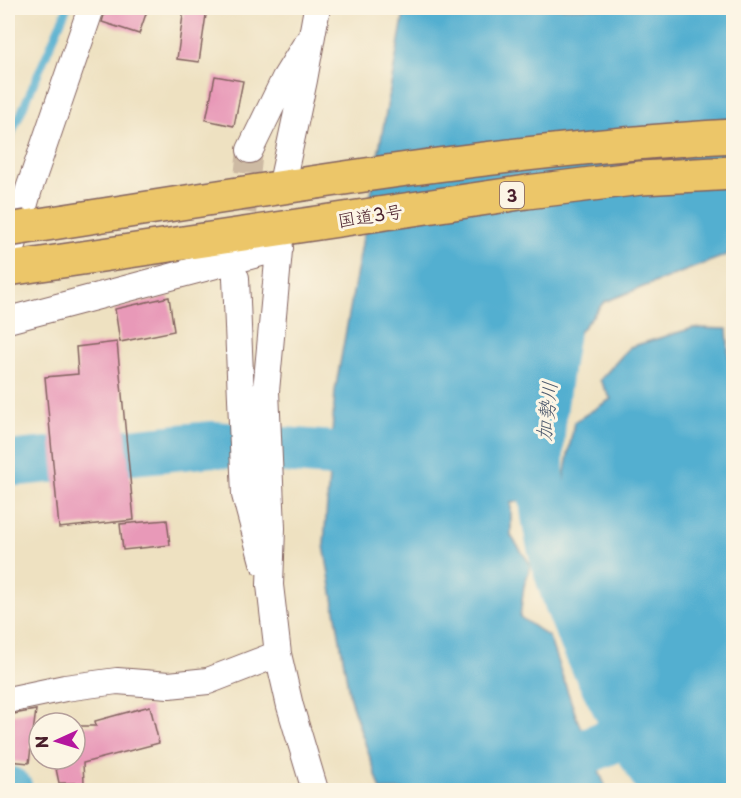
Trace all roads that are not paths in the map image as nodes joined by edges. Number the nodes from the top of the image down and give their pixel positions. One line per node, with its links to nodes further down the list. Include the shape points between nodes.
1 (91, 8): 9 (street, via 29,189)
2 (315, 19): 4 (street); 6 (street)
3 (734, 136): 6 (highway, 3, via 515,154)
4 (250, 150)
5 (734, 173): 8 (highway, 国道3号 / 3, via 629,180 516,194)
6 (291, 187): 7 (highway, 3)
7 (17, 229)
8 (284, 235): 9 (highway, 国道3号 / 3); 11 (street); 12 (street, via 266,391 272,528)
9 (11, 266)
10 (236, 278): 12 (street, via 245,495)
11 (8, 320)
12 (270, 585): 13 (street)
13 (278, 654): 14 (street, via 208,681 169,685 117,681); 15 (street)
14 (8, 700)
15 (315, 790)

